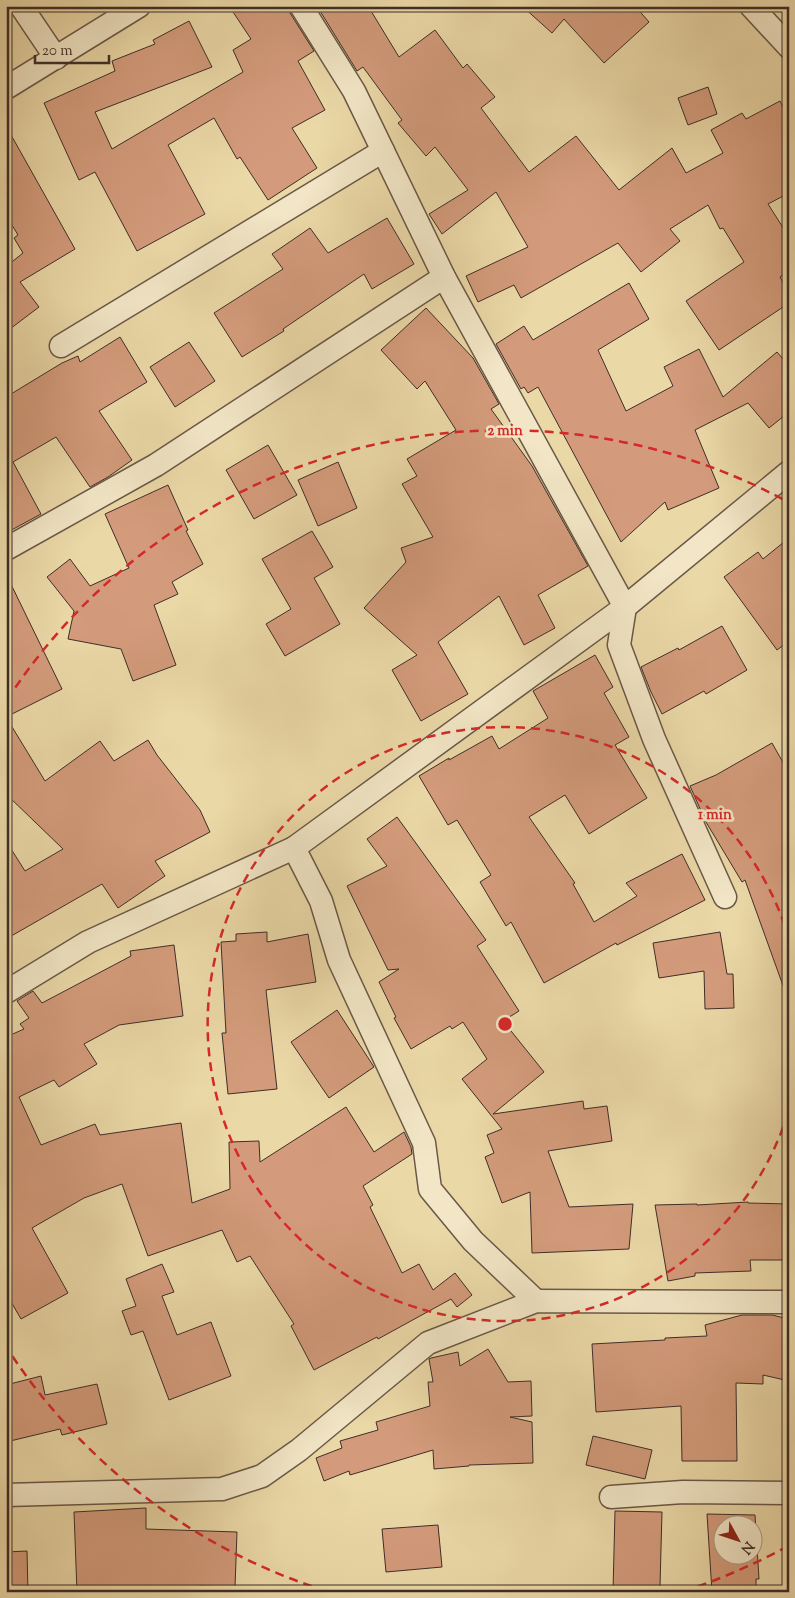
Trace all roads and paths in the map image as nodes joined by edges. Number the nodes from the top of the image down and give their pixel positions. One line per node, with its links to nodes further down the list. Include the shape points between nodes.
1 (21, 6): 6 (street)
2 (139, 6): 6 (street)
3 (301, 6): 8 (street, via 354,91)
4 (751, 6): 5 (street)
5 (789, 47)
6 (56, 58): 7 (street)
7 (6, 88)
8 (383, 152): 9 (street); 10 (street)
9 (444, 277): 12 (street, via 156,465); 13 (street)
10 (61, 346)
11 (789, 472): 13 (street)
12 (6, 549)
13 (625, 607): 14 (street); 15 (street, via 619,645 654,739)
14 (294, 848): 16 (street, via 88,942); 17 (street, via 322,901 339,960 424,1143 430,1189 473,1241)
15 (725, 897)
16 (6, 992)
17 (536, 1301): 18 (street); 20 (street, via 428,1344 262,1476 222,1489)
18 (789, 1302)
19 (789, 1493): 21 (street, via 683,1492)
20 (6, 1494)
21 (611, 1497)

